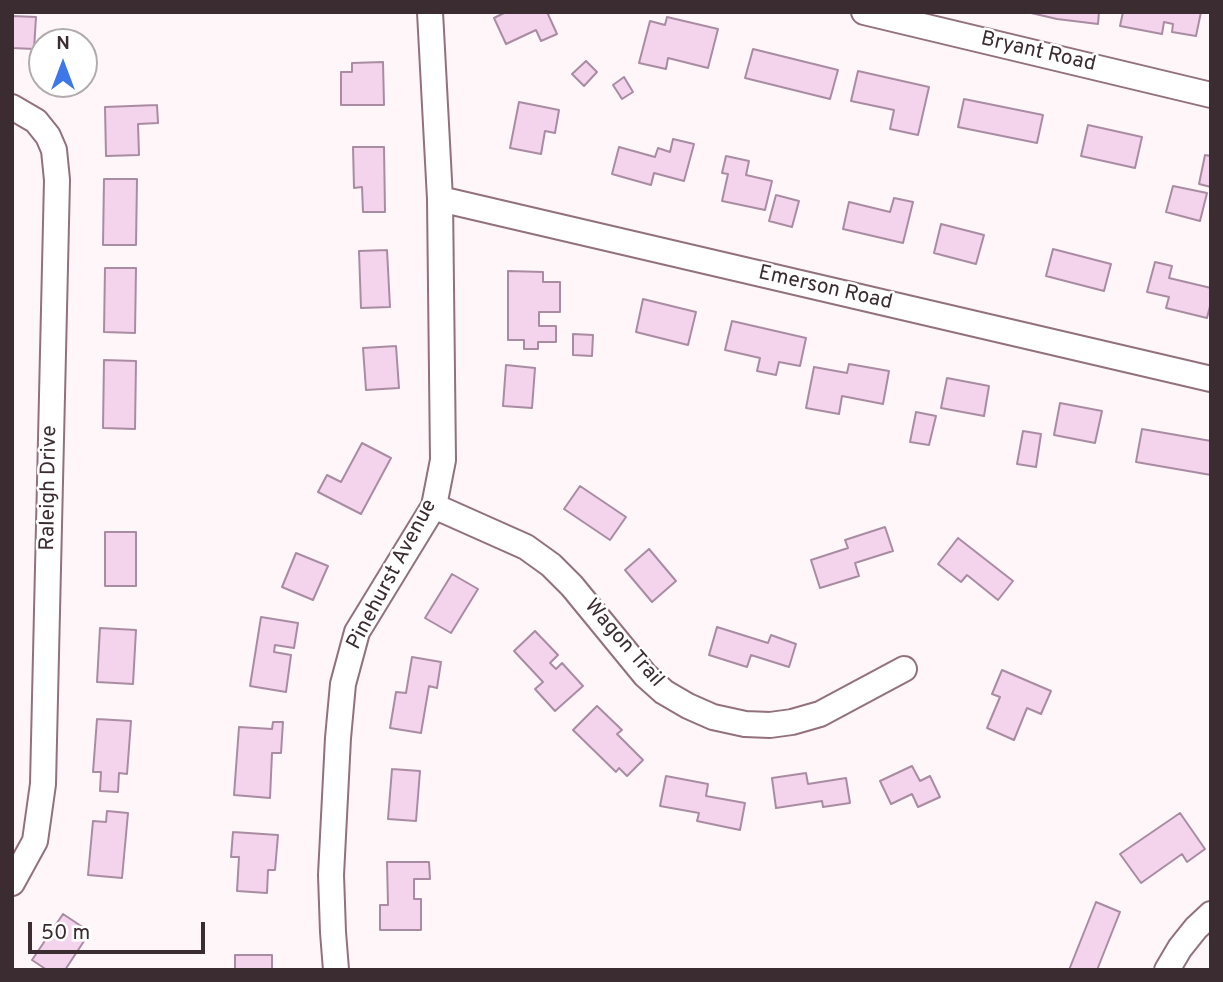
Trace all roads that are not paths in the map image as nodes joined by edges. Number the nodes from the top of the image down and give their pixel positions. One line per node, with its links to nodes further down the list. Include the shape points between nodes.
1 (430, 12): 6 (street, Pinehurst Avenue)
2 (864, 12): 3 (street, Bryant Road)
3 (910, 17): 4 (street, Bryant Road)
4 (1211, 95)
5 (12, 107): 10 (street, Raleigh Drive, via 36,121 47,136 54,150 57,180 43,784 35,841)
6 (440, 199): 7 (street, Emerson Road); 8 (street, Pinehurst Avenue, via 444,432)
7 (1211, 379)
8 (434, 506): 9 (street, Wagon Trail, via 526,547 551,565 645,675 664,692 713,717 745,724 792,722 820,714); 12 (street, Pinehurst Avenue, via 357,632 343,684 331,875)
9 (904, 669)
10 (12, 883)
11 (1211, 914): 13 (street)
12 (336, 970)
13 (1167, 970)

